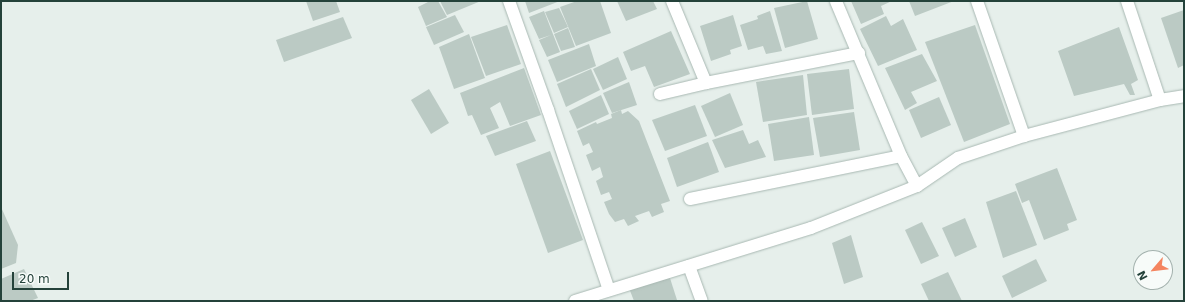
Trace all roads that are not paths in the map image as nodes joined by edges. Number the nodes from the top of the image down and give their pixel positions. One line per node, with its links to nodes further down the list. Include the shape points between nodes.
1 (509, 1): 16 (street)
2 (672, 1): 7 (street)
3 (836, 1): 6 (street)
4 (978, 1): 11 (street)
5 (1127, 1): 10 (street)
6 (859, 53): 7 (street); 12 (street)
7 (706, 83): 8 (street)
8 (660, 94)
9 (1184, 96): 10 (street)
10 (1160, 100): 11 (street)
11 (1024, 136): 13 (street, via 958,158)
12 (901, 156): 13 (street); 14 (street)
13 (916, 186): 15 (street, via 811,228)
14 (690, 199)
15 (689, 266): 16 (street); 18 (street)
16 (609, 290): 17 (street)
17 (575, 301)
18 (702, 301)

